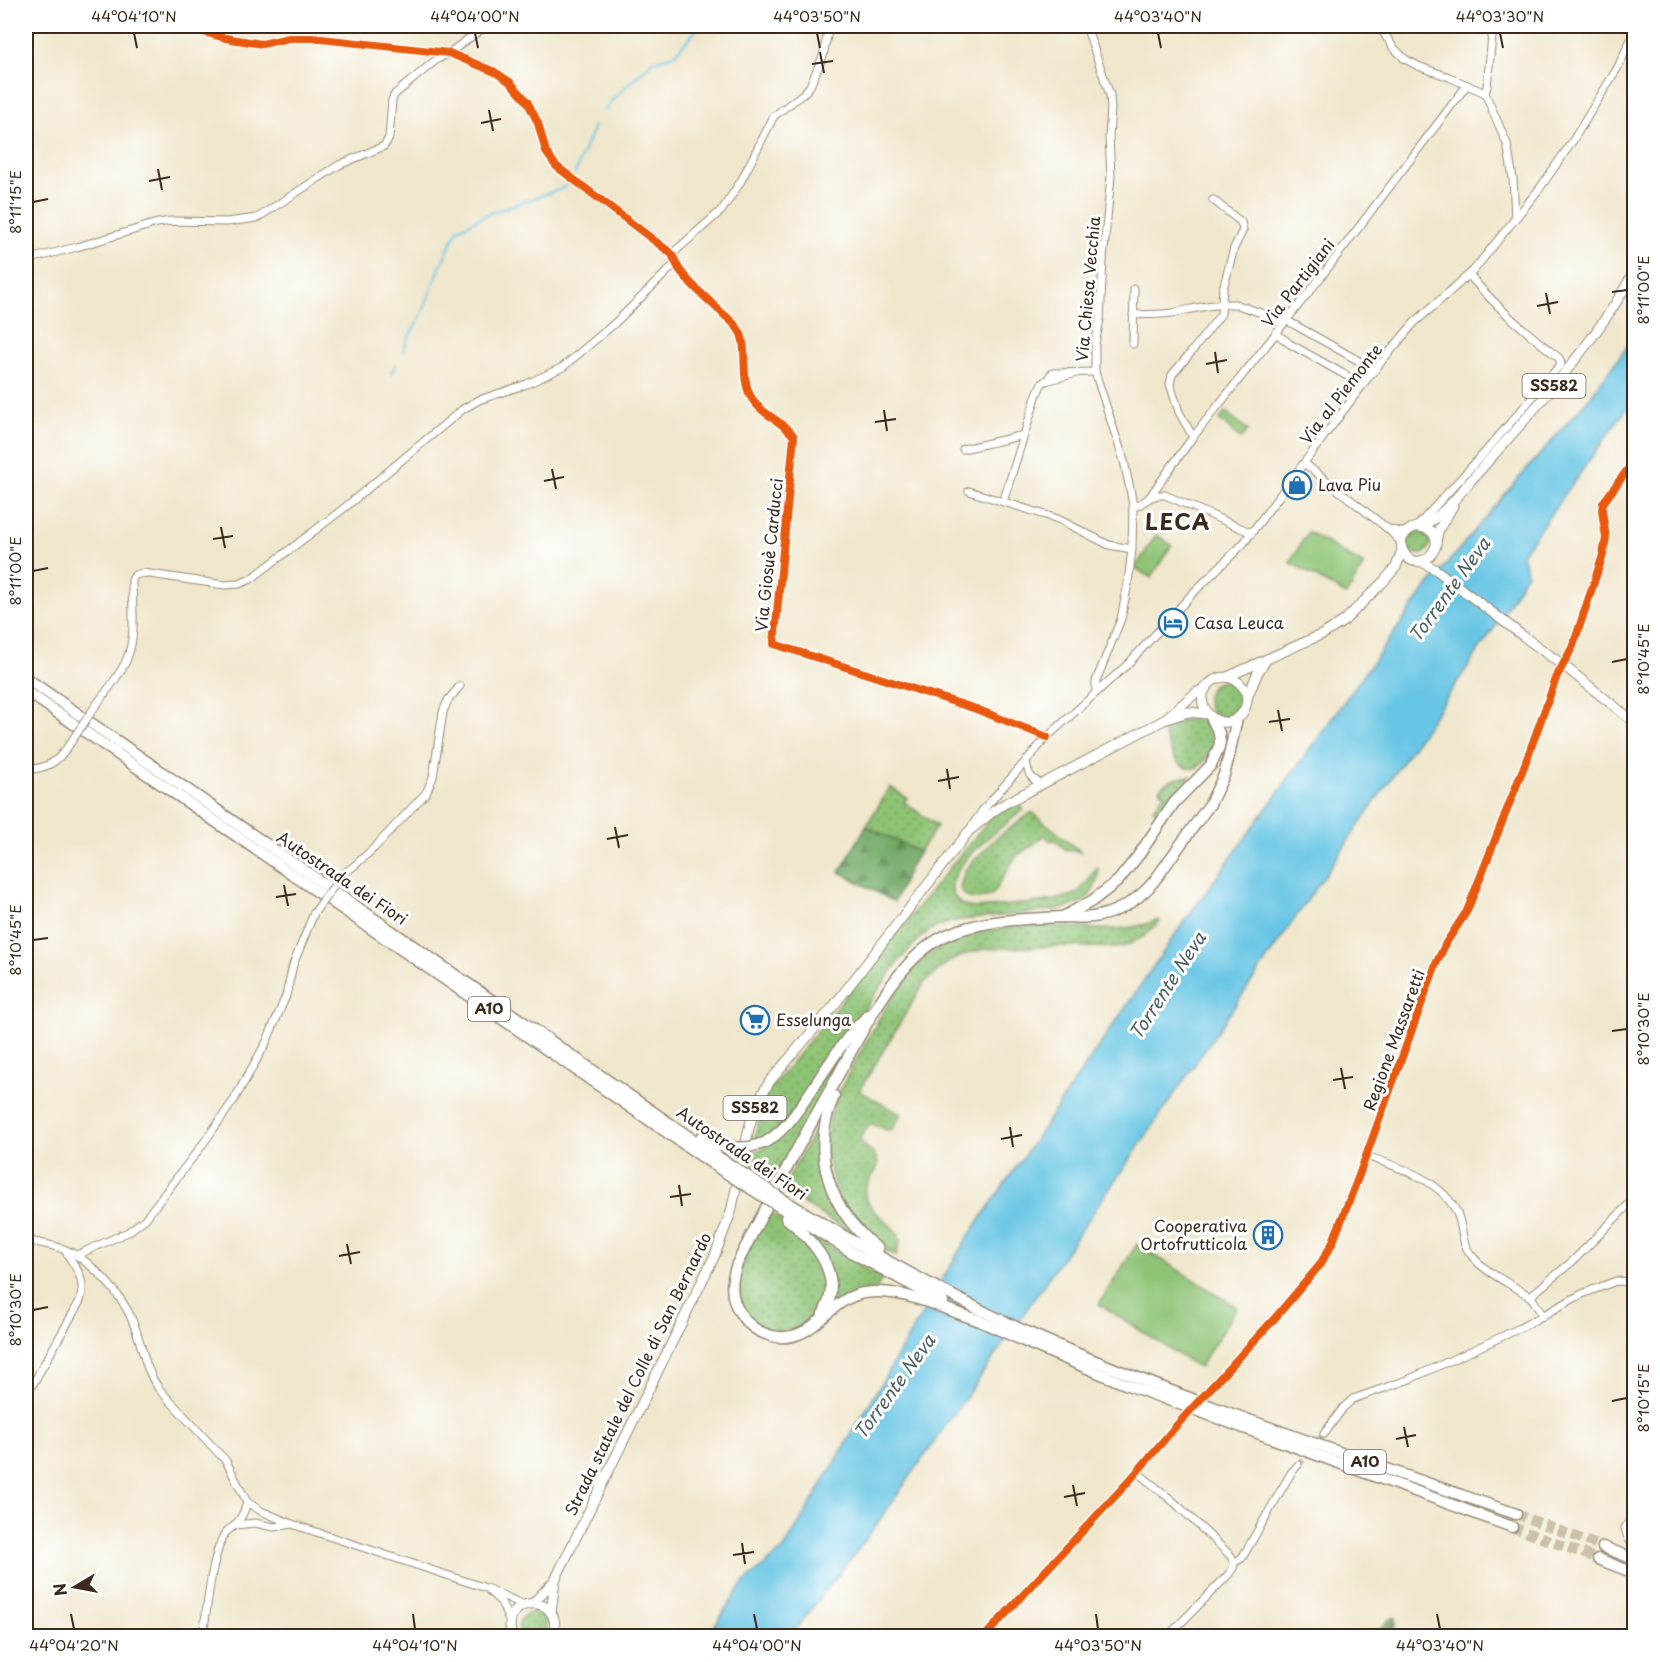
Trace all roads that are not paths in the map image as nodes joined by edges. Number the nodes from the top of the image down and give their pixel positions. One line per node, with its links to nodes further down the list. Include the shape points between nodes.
1 (182, 26): 8 (street, via 262,44 312,38)
2 (486, 26): 8 (street)
3 (828, 26): 13 (street, via 823,56 810,86 774,116 722,210)
4 (1086, 26): 25 (street, Via Chiesa Vecchia, via 1111,108 1111,176)
5 (1379, 26): 9 (street, via 1405,60)
6 (1493, 26): 10 (street)
7 (1635, 33): 12 (street, Via al Piemonte, via 1572,141)
8 (449, 53): 13 (street, via 510,82 527,101 546,152 556,166); 14 (street, via 395,94 384,146 339,165 257,218 157,223)
9 (1467, 85): 10 (street); 21 (street, Via Partigiani)
10 (1485, 93): 12 (street, via 1507,144)
11 (1213, 200): 19 (street, via 1241,222 1243,230 1234,248)
12 (1515, 218): 17 (street, Via al Piemonte)
13 (672, 254): 15 (street)
14 (26, 260)
15 (676, 263): 62 (street, Via Giosuè Carducci, via 737,327 743,339 744,372 751,397 794,437 774,644 976,709); 64 (street, bridge, via 615,323 563,366 463,410 251,579 225,585 135,575 126,662 57,760)
16 (1635, 272): 33 (main road, SS582, via 1556,384)
17 (1469, 275): 24 (street, Via al Piemonte, via 1414,322); 33 (street, via 1561,362)
18 (1134, 289): 20 (street)
19 (1223, 304): 20 (street); 21 (street, via 1235,304); 28 (street, via 1221,314 1170,379 1179,412)
20 (1133, 315): 23 (street)
21 (1285, 322): 22 (street, Via Partigiani); 24 (street)
22 (1276, 333): 26 (street); 28 (street, Via Partigiani)
23 (1133, 344)
24 (1375, 370): 26 (street, Via al Piemonte)
25 (1095, 372): 27 (street, via 1043,383); 38 (street, Via Chiesa Vecchia, via 1124,462)
26 (1363, 385): 31 (street, Via al Piemonte)
27 (1024, 435): 29 (street); 37 (street)
28 (1193, 437): 32 (street, Via Partigiani)
29 (963, 449)
30 (1635, 461): 50 (street, Regione Massaretti, via 1603,503 1603,555)
31 (1304, 463): 39 (street); 41 (street, Via al Piemonte)
32 (1161, 479): 35 (street); 36 (street, Via Partigiani)
33 (1460, 487): 40 (main road, SS582, via 1437,516); 42 (main road, SS582)
34 (969, 491): 37 (street)
35 (1165, 495): 36 (street); 41 (street)
36 (1148, 499): 38 (street)
37 (1003, 502): 44 (street, via 1058,519 1109,545)
38 (1132, 506): 44 (street, Via Chiesa Vecchia)
39 (1388, 529): 40 (street); 43 (street)
40 (1412, 529): 42 (main road, via 1430,531); 43 (main road)
41 (1252, 533): 56 (street, Via al Piemonte, via 1128,664)
42 (1436, 542): 45 (main road)
43 (1402, 547): 46 (main road, via 1407,557); 47 (main road)
44 (1132, 549): 56 (street, Via Chiesa Vecchia, via 1121,619 1096,681)
45 (1433, 554): 46 (main road); 48 (main road)
46 (1416, 560): 47 (main road); 48 (main road)
47 (1396, 567): 49 (main road, via 1344,621)
48 (1435, 569): 50 (main road)
49 (1269, 658): 51 (main road); 57 (main road, via 1257,672)
50 (1563, 665): 61 (main road); 71 (street, Regione Massaretti, via 1467,911 1436,964)
51 (1227, 677): 54 (main road, via 1215,679); 57 (main road, via 1239,682)
52 (26, 678): 70 (highway, Autostrada dei Fiori / A10)
53 (460, 686): 77 (street, bridge, via 443,712 433,777 426,793 374,848 342,874 314,913 266,1043 234,1100 145,1219 128,1232)
54 (1206, 688): 58 (main road, via 1203,701); 60 (main road, Strada statale del Colle di San Bernardo / SS582)
55 (26, 691): 72 (highway, Autostrada dei Fiori / A10)
56 (1096, 692): 62 (street, Via al Piemonte)
57 (1247, 698): 59 (main road, via 1245,710)
58 (1210, 716): 59 (main road, via 1224,722); 60 (main road, Strada statale del Colle di San Bernardo / SS582, via 1188,712); 67 (highway, via 1220,742 1211,765 1174,803 1118,881)
59 (1237, 718): 67 (highway, via 1217,792 1156,879 1128,904 1112,912 1093,917)
60 (1164, 720): 65 (main road, Strada statale del Colle di San Bernardo / SS582)
61 (1635, 722)
62 (1047, 737): 63 (street, Via al Piemonte)
63 (1026, 760): 65 (street, via 1029,775); 66 (street, Via al Piemonte)
64 (26, 770)
65 (1043, 784): 66 (main road, Strada statale del Colle di San Bernardo / SS582, via 995,810)
66 (969, 831): 103 (main road, Strada statale del Colle di San Bernardo / SS582, via 832,1008 770,1081 756,1104 731,1212 715,1255)
67 (1063, 917): 68 (highway, via 989,923 949,933 909,962)
68 (876, 1009): 69 (highway); 70 (highway, bridge, via 858,1025 790,1122 764,1143 731,1148 708,1142)
69 (841, 1069): 78 (highway, via 823,1134 828,1180 858,1231); 82 (highway, via 737,1264 732,1287 741,1315 766,1334 797,1335)
70 (653, 1112): 72 (highway, Autostrada dei Fiori / A10)
71 (1366, 1156): 80 (street, via 1426,1181 1442,1193 1457,1212 1463,1241 1473,1258); 85 (street, Regione Massaretti, via 1332,1244 1319,1266)
72 (722, 1165): 74 (highway, Autostrada dei Fiori / A10, bridge); 74 (highway, Autostrada dei Fiori / A10, bridge, via 746,1186)
73 (1635, 1199): 80 (street)
74 (779, 1206): 78 (highway, Autostrada dei Fiori / A10, via 837,1233); 82 (highway, via 810,1240 828,1270 831,1296)
75 (26, 1240): 76 (street)
76 (64, 1249): 77 (street); 86 (street, via 81,1276 83,1290)
77 (77, 1255): 91 (street, via 126,1308 150,1377 226,1461)
78 (899, 1273): 83 (highway, Autostrada dei Fiori / A10); 84 (highway, Autostrada dei Fiori / A10)
79 (1635, 1282): 81 (street, via 1616,1281)
80 (1532, 1298): 81 (street)
81 (1543, 1316): 88 (street, via 1410,1379 1353,1399)
82 (821, 1320): 83 (highway, via 840,1303 863,1293 912,1297)
83 (978, 1320): 84 (highway, Autostrada dei Fiori / A10, via 1035,1346)
84 (1127, 1379): 92 (highway, Autostrada dei Fiori / A10); 96 (highway, Autostrada dei Fiori / A10)
85 (1204, 1395)
86 (26, 1396)
87 (1188, 1414): 90 (street)
88 (1324, 1434)
89 (1298, 1465): 101 (street, via 1242,1558)
90 (1137, 1472): 101 (street); 110 (street)
91 (248, 1502): 94 (street); 95 (street)
92 (1516, 1514)
93 (1635, 1515): 97 (street, via 1625,1528)
94 (292, 1524): 95 (street); 104 (street)
95 (235, 1525): 109 (street, via 225,1533 218,1550)
96 (1512, 1527)
97 (1635, 1546)
98 (1603, 1547): 100 (highway)
99 (1598, 1559): 102 (highway)
100 (1635, 1559)
101 (1235, 1562): 111 (street, via 1228,1575)
102 (1635, 1573)
103 (555, 1580): 105 (main road, Strada statale del Colle di San Bernardo / SS582); 106 (main road, Strada statale del Colle di San Bernardo / SS582)
104 (486, 1588): 105 (street); 107 (street, via 501,1602)
105 (529, 1604): 106 (main road, via 540,1605); 107 (main road, Strada statale del Colle di San Bernardo, via 512,1616)
106 (551, 1613): 108 (main road)
107 (510, 1632)
108 (556, 1634)
109 (203, 1636)
110 (985, 1636)
111 (1172, 1636)

